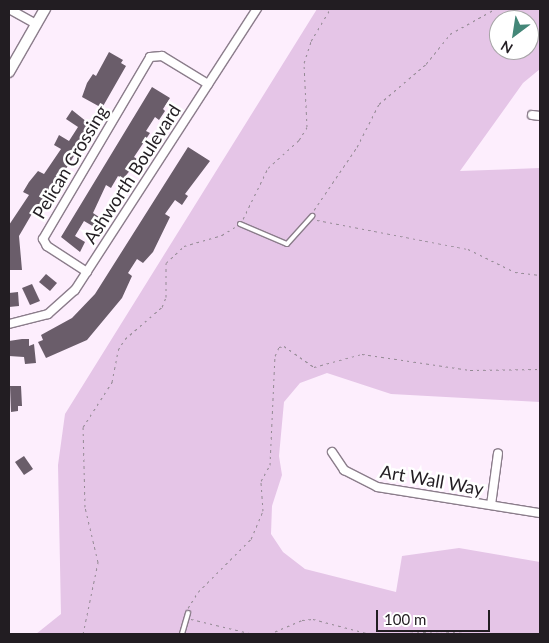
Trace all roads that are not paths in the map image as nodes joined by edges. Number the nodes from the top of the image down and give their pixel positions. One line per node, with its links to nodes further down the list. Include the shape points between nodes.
1 (9, 9): 4 (street)
2 (45, 9): 4 (street)
3 (257, 9): 6 (street, Ashworth Boulevard)
4 (36, 24): 5 (street)
5 (9, 72)
6 (208, 84): 9 (street, Ashworth Boulevard); 9 (street, Pelican Crossing, via 154,54 43,239 47,246)
7 (312, 216): 8 (lane, via 287,244)
8 (240, 224)
9 (87, 272): 10 (street, Ashworth Boulevard, via 58,308 38,319)
10 (9, 324)
11 (332, 452): 13 (street, Art Wall Way, via 344,470 365,483)
12 (498, 453): 13 (street)
13 (491, 505): 14 (street, Art Wall Way)
14 (540, 513)
15 (188, 614): 16 (lane)
16 (182, 634)

